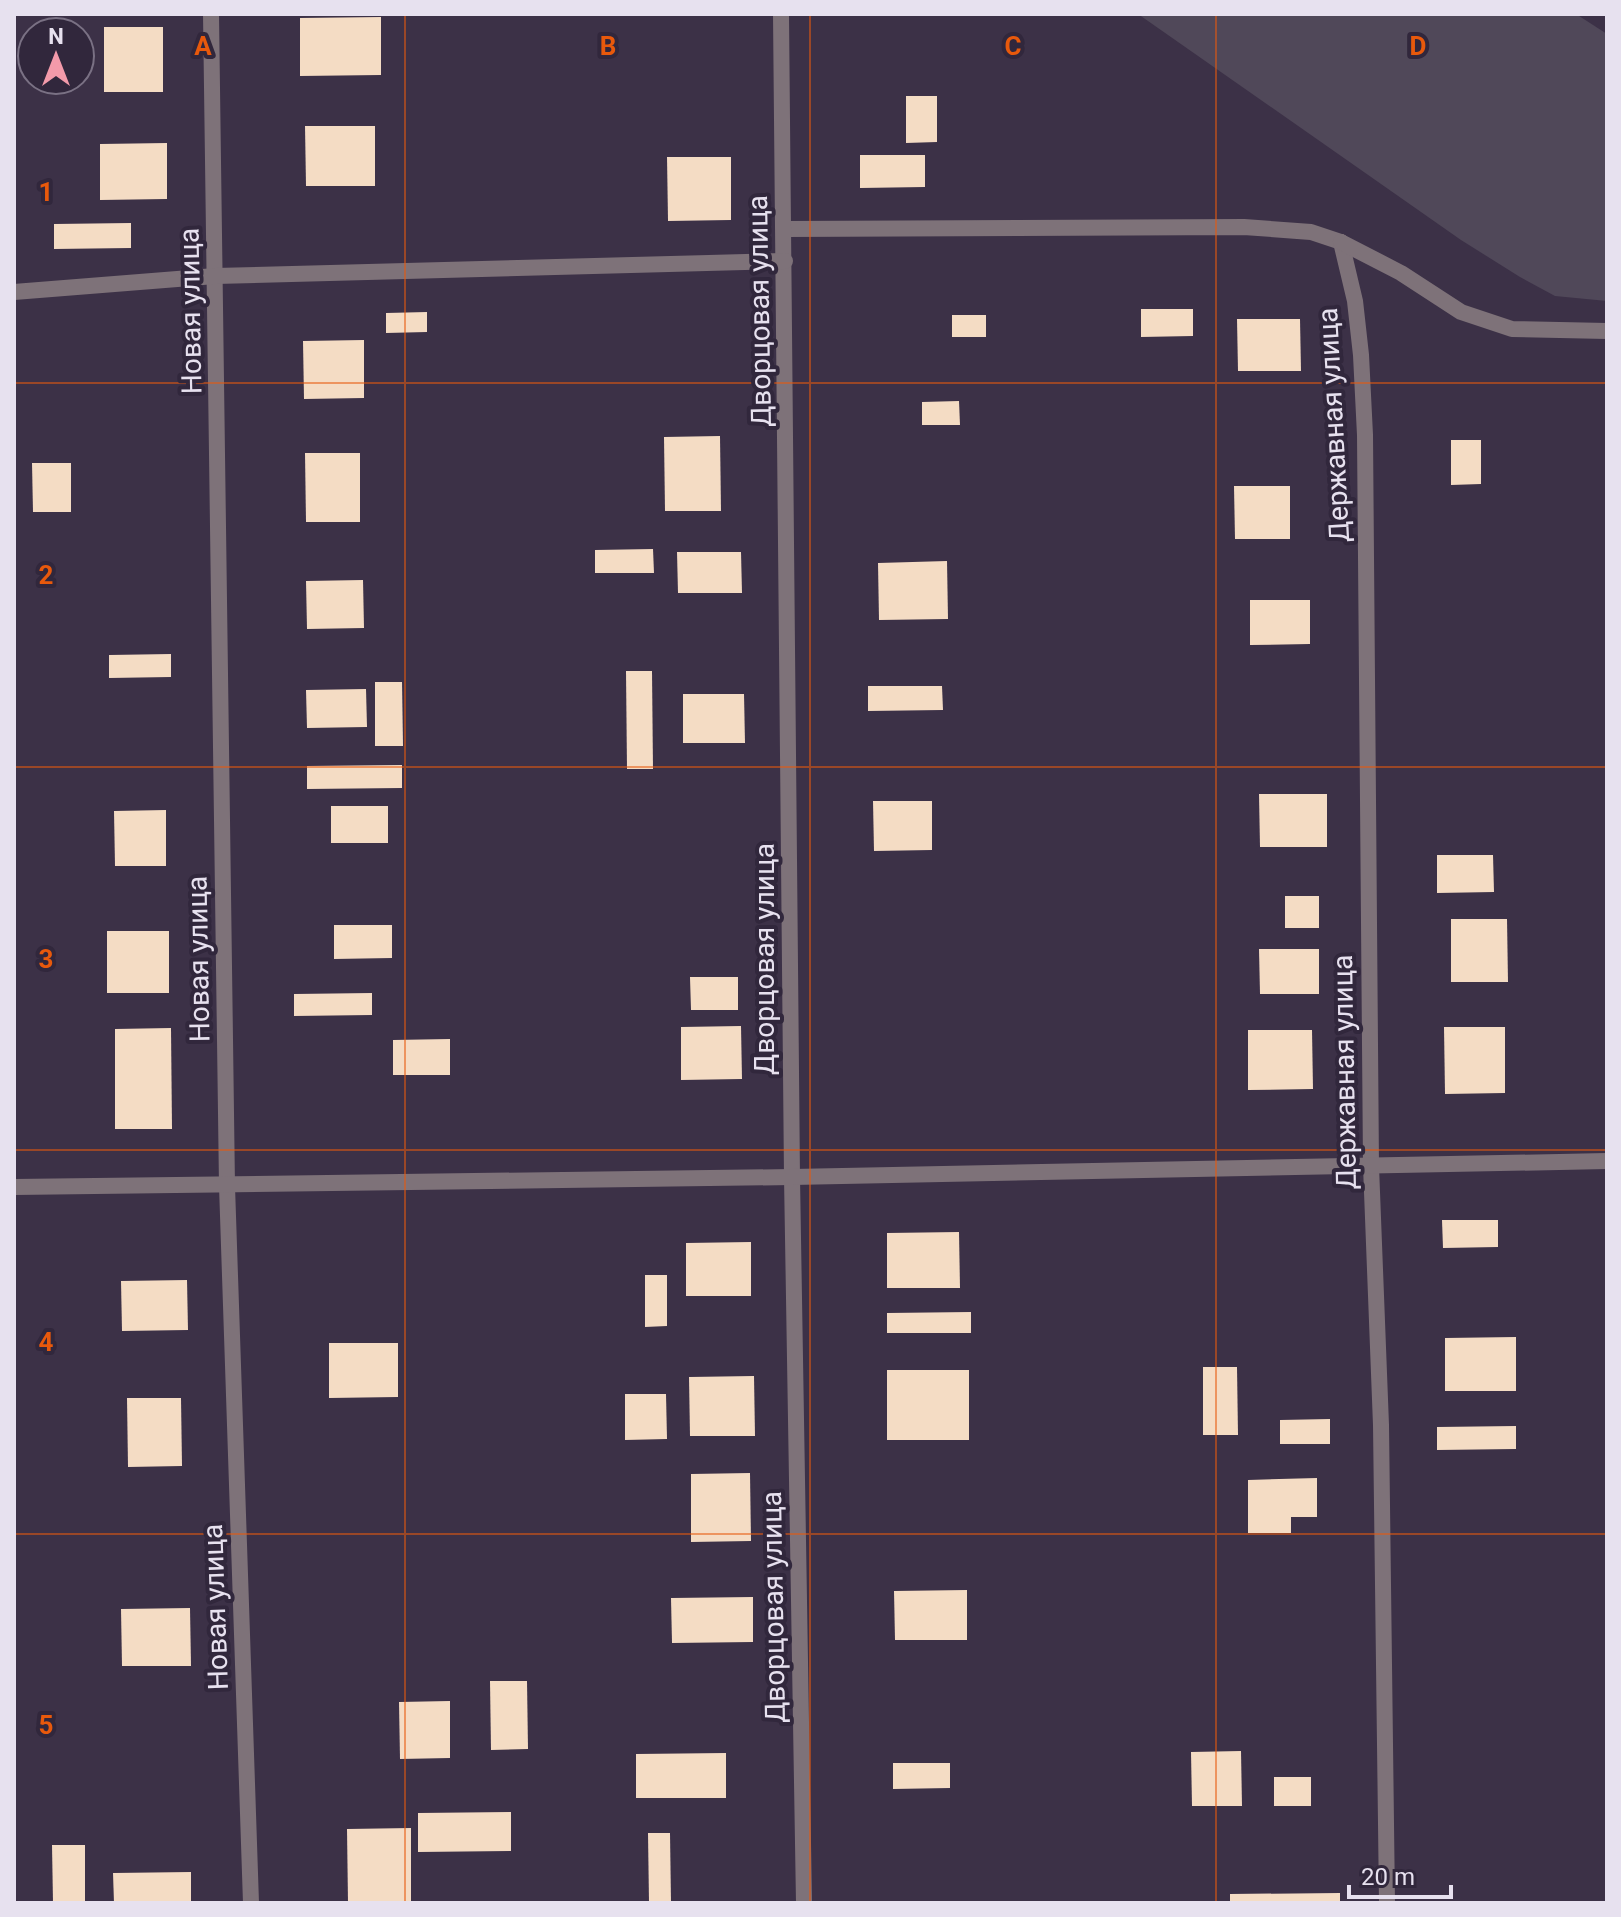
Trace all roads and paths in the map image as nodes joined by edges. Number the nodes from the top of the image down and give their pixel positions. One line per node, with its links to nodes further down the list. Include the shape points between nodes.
1 (211, 14): 6 (street, Новая улица)
2 (781, 14): 3 (street, Дворцовая улица)
3 (785, 229): 4 (street, via 1244,227 1311,232); 5 (street, Дворцовая улица)
4 (1341, 242): 8 (street, via 1461,312 1512,329); 10 (street, Державная улица, via 1355,301 1365,435)
5 (785, 261): 6 (street); 11 (street, Дворцовая улица)
6 (215, 276): 7 (street); 12 (street, Новая улица)
7 (14, 292)
8 (1607, 331)
9 (1607, 1161): 10 (street)
10 (1371, 1166): 11 (street); 16 (street, Державная улица, via 1381,1425)
11 (792, 1177): 12 (street); 15 (street, Дворцовая улица)
12 (227, 1186): 13 (street); 14 (street, Новая улица)
13 (14, 1187)
14 (251, 1903)
15 (804, 1903)
16 (1387, 1903)

